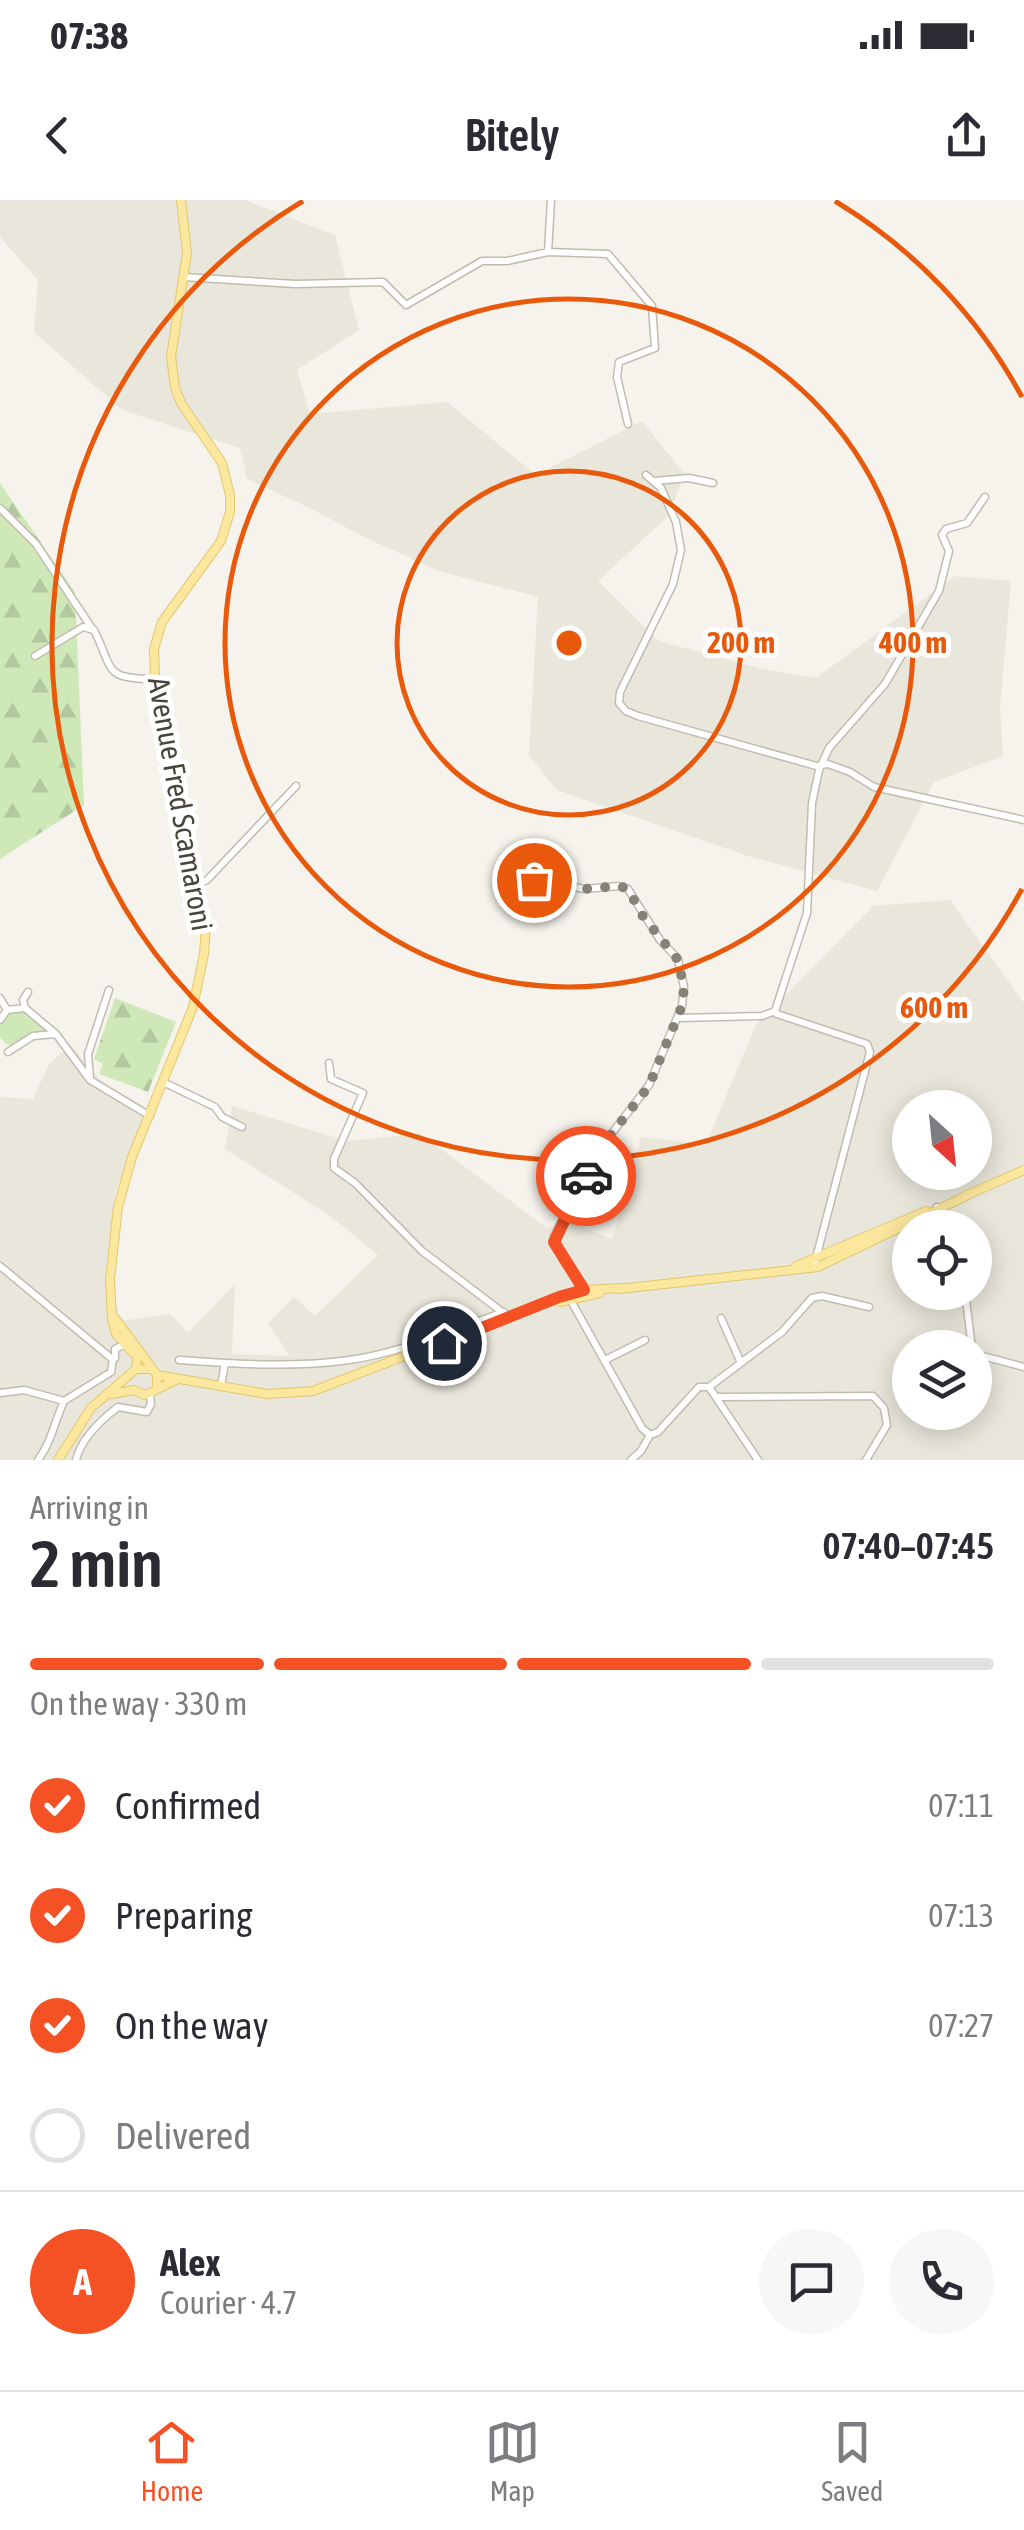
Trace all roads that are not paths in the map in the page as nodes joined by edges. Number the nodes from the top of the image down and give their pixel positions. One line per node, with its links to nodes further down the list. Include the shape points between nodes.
1 (181, 200): 4 (main road, Avenue Fred Scamaroni)
2 (551, 200): 3 (street)
3 (548, 252): 4 (street, via 482,261 406,305 383,282); 5 (street, via 608,254 652,306 655,348 619,362 616,377)
4 (184, 277): 13 (main road, Avenue Fred Scamaroni, via 171,357 175,387 222,463 230,512 220,541 162,622)
5 (628, 424)
6 (646, 474): 7 (street)
7 (654, 481): 8 (street); 14 (street, via 676,522 681,550 673,584 619,703 638,716)
8 (713, 483)
9 (985, 497): 14 (street, via 967,523 942,535 950,550 939,591 885,684)
10 (0, 508): 11 (street, via 36,544)
11 (93, 630): 12 (street, via 83,626); 13 (street, via 110,672)
12 (36, 656)
13 (154, 680): 18 (main road, Avenue Fred Scamaroni)
14 (821, 766): 16 (street, via 850,772 874,788); 24 (street, via 812,802 807,912)
15 (296, 786): 18 (street)
16 (1024, 820)
17 (528, 848): 25 (street, via 527,878 584,889 619,886 631,893 678,960 684,988)
18 (198, 884): 31 (main road, Avenue Fred Scamaroni, via 204,954 193,1006)
19 (109, 990): 30 (street, via 88,1054)
20 (28, 992): 22 (street)
21 (0, 998): 23 (street)
22 (25, 1008): 23 (street); 27 (street)
23 (7, 1010): 26 (street)
24 (776, 1010): 25 (street); 36 (street, via 867,1044 870,1052)
25 (678, 1018): 41 (street, via 649,1086 599,1150 554,1236)
26 (0, 1020)
27 (56, 1034): 28 (street, via 34,1036); 30 (street)
28 (8, 1052)
29 (329, 1063): 44 (street, via 330,1078 364,1093 334,1168 422,1251)
30 (90, 1080): 32 (street)
31 (163, 1082): 32 (main road, Avenue Fred Scamaroni); 33 (street)
32 (150, 1116): 43 (main road, Avenue Fred Scamaroni, via 123,1180)
33 (242, 1127)
34 (1024, 1170): 35 (main road)
35 (938, 1209): 36 (main road); 38 (main road, via 826,1265)
36 (815, 1260): 38 (street); 39 (main road)
37 (0, 1266): 51 (street)
38 (797, 1270): 39 (main road)
39 (778, 1271): 40 (main road)
40 (623, 1288): 41 (main road); 41 (main road)
41 (579, 1294): 44 (main road); 53 (street, via 579,1312)
42 (869, 1307): 55 (street, via 812,1298)
43 (112, 1311): 47 (main road, Avenue Fred Scamaroni); 48 (main road)
44 (508, 1314): 49 (street); 59 (main road)
45 (721, 1318): 55 (street)
46 (645, 1340): 53 (street)
47 (123, 1343): 48 (street); 51 (street); 57 (main road, Avenue Fred Scamaroni, via 138,1358)
48 (138, 1349): 58 (main road)
49 (358, 1358): 54 (street); 59 (street)
50 (992, 1358): 56 (street)
51 (113, 1359): 68 (street, via 112,1372)
52 (178, 1360): 54 (street)
53 (605, 1360): 69 (street)
54 (225, 1363): 61 (street)
55 (741, 1363): 62 (street)
56 (1024, 1366)
57 (134, 1372): 58 (main road); 63 (main road, Avenue Fred Scamaroni); 66 (main road)
58 (155, 1372): 60 (main road); 64 (main road)
59 (362, 1374): 61 (main road, via 282,1395)
60 (176, 1380): 61 (main road); 64 (main road)
61 (221, 1386)
62 (709, 1388): 67 (street); 69 (street, via 698,1387)
63 (134, 1390): 64 (main road); 66 (main road)
64 (153, 1391): 72 (street, via 146,1412 118,1407 106,1417)
65 (0, 1393): 68 (street, via 24,1390)
66 (104, 1395): 71 (main road)
67 (716, 1397): 74 (street); 75 (street, via 873,1396 887,1424)
68 (64, 1401): 70 (street, via 53,1439)
69 (650, 1434): 73 (street)
70 (38, 1460)
71 (58, 1460)
72 (76, 1460)
73 (630, 1460)
74 (758, 1460)
75 (866, 1460)

